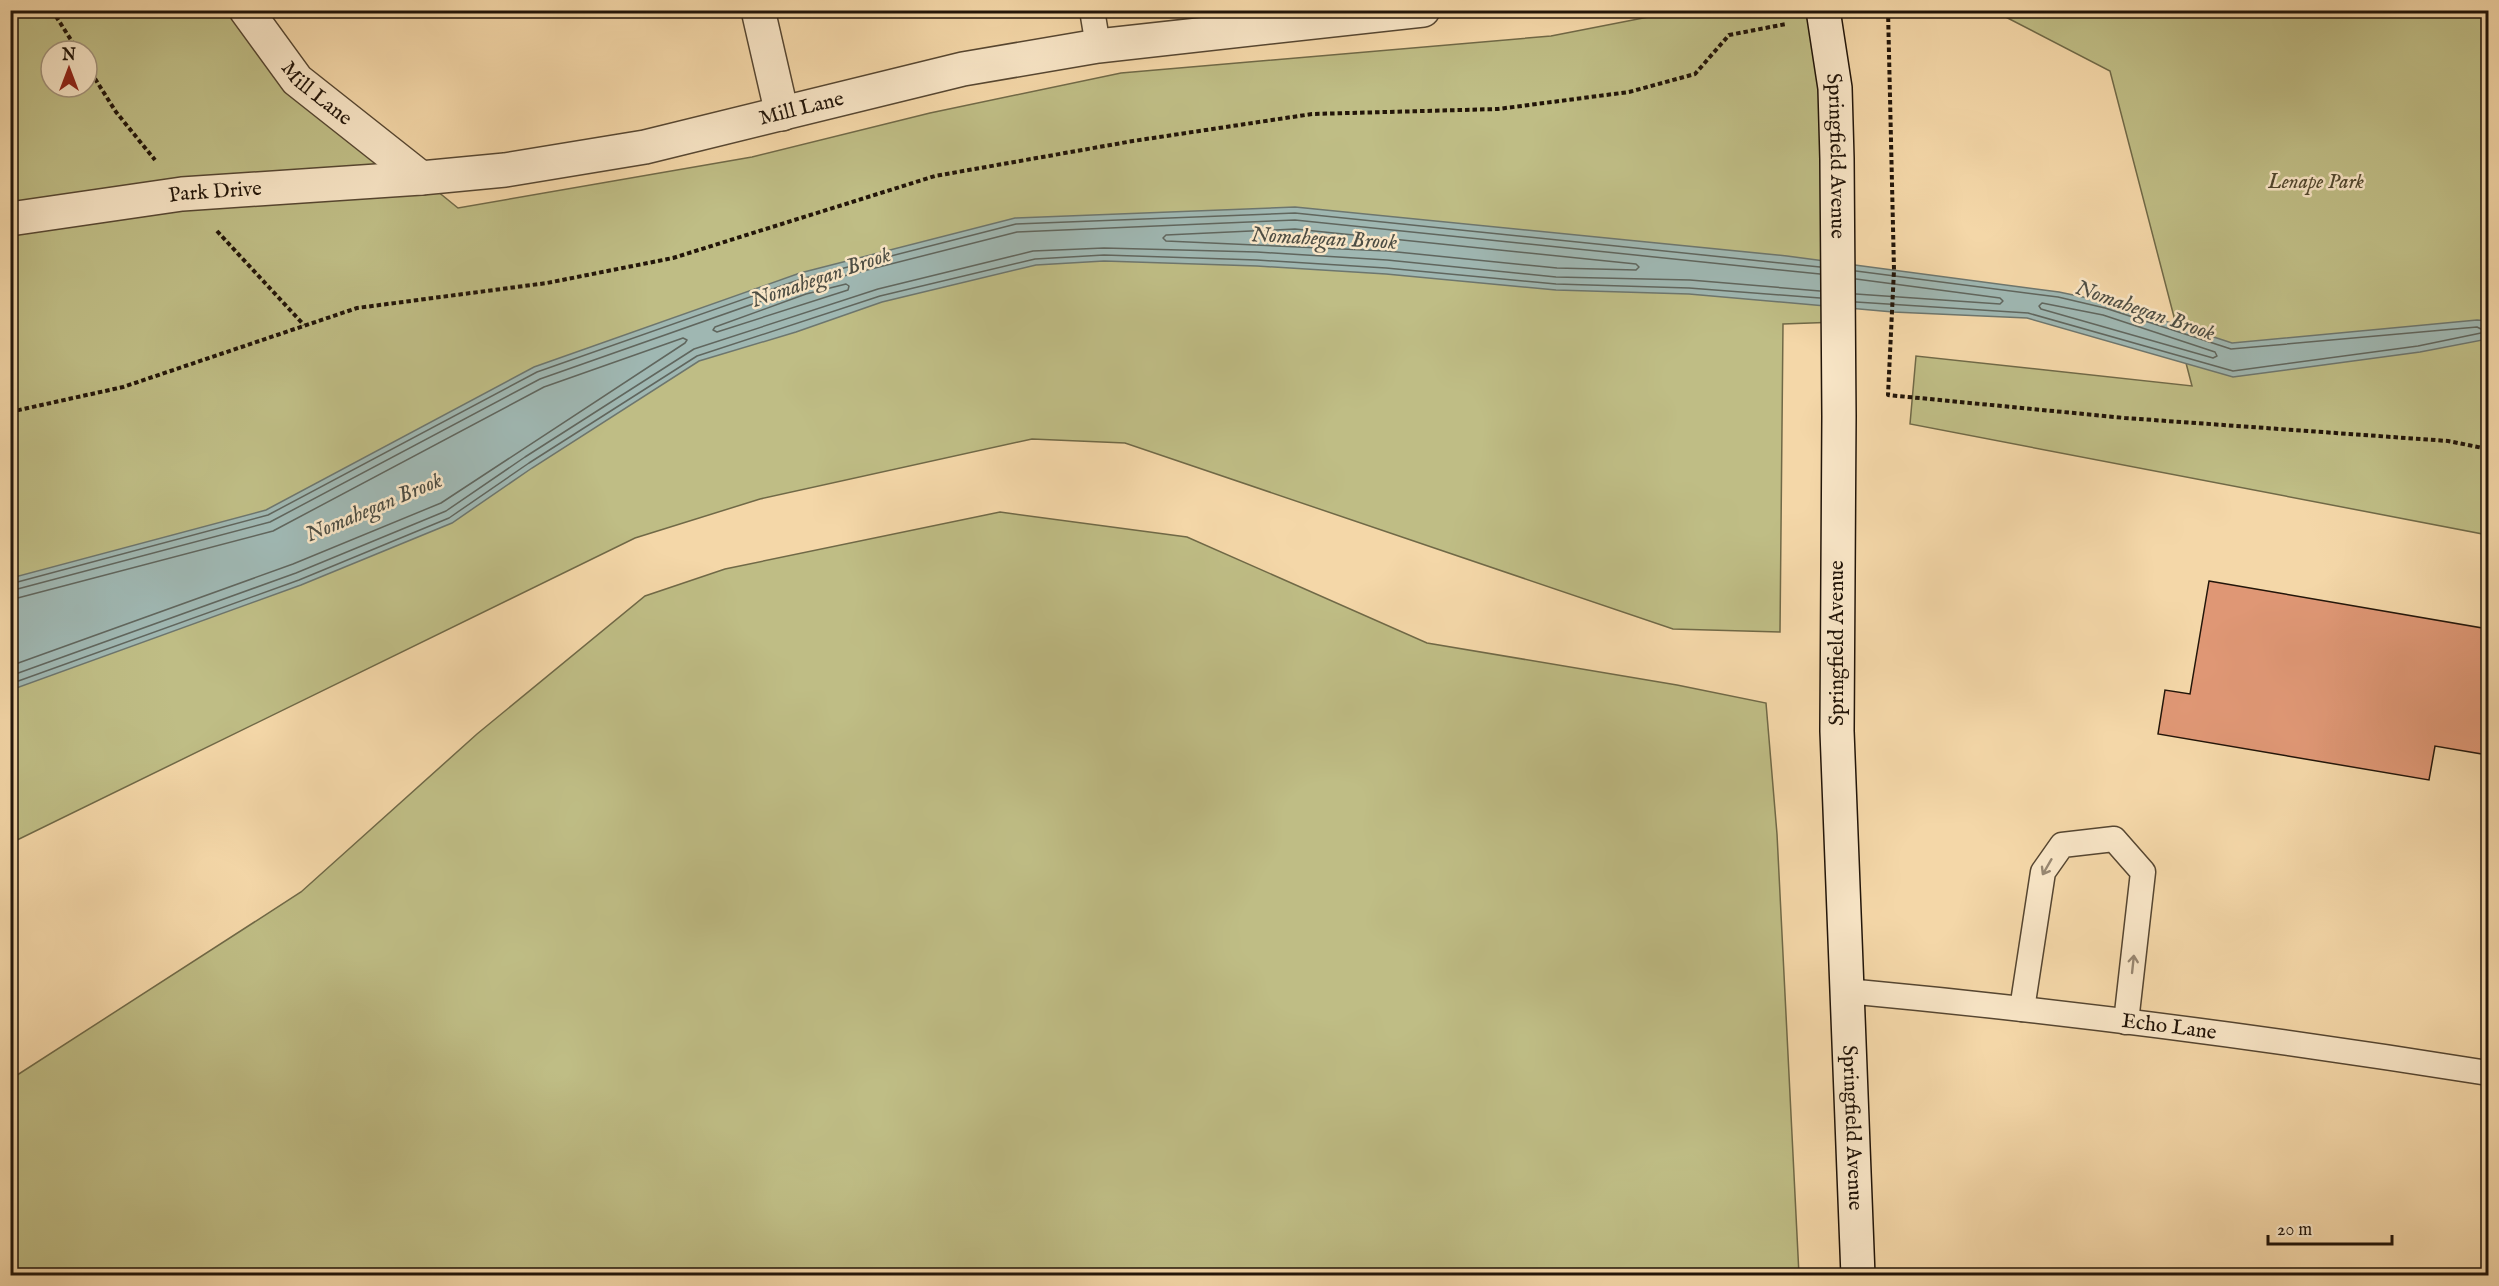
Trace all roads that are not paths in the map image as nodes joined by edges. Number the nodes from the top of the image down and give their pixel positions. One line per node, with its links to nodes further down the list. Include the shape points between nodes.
1 (246, 10): 8 (street, Mill Lane, via 297,80)
2 (758, 10): 7 (street)
3 (1092, 10): 6 (lane)
4 (1423, 10): 6 (street, Mill Lane)
5 (1823, 13): 10 (street, Springfield Avenue, via 1835,88 1837,731)
6 (1098, 46): 7 (street, Mill Lane, via 963,69)
7 (782, 114): 8 (street, Mill Lane, via 645,147 505,170)
8 (421, 178): 9 (street, Park Drive, via 182,194)
9 (10, 219)
10 (1847, 991): 11 (lane, Echo Lane); 14 (street, Springfield Avenue)
11 (2022, 1009): 12 (lane, Echo Lane); 12 (lane, one-way to 11, via 2143,872 2114,839 2062,845 2043,872)
12 (2126, 1022): 13 (lane, Echo Lane)
13 (2488, 1073)
14 (1858, 1275)

